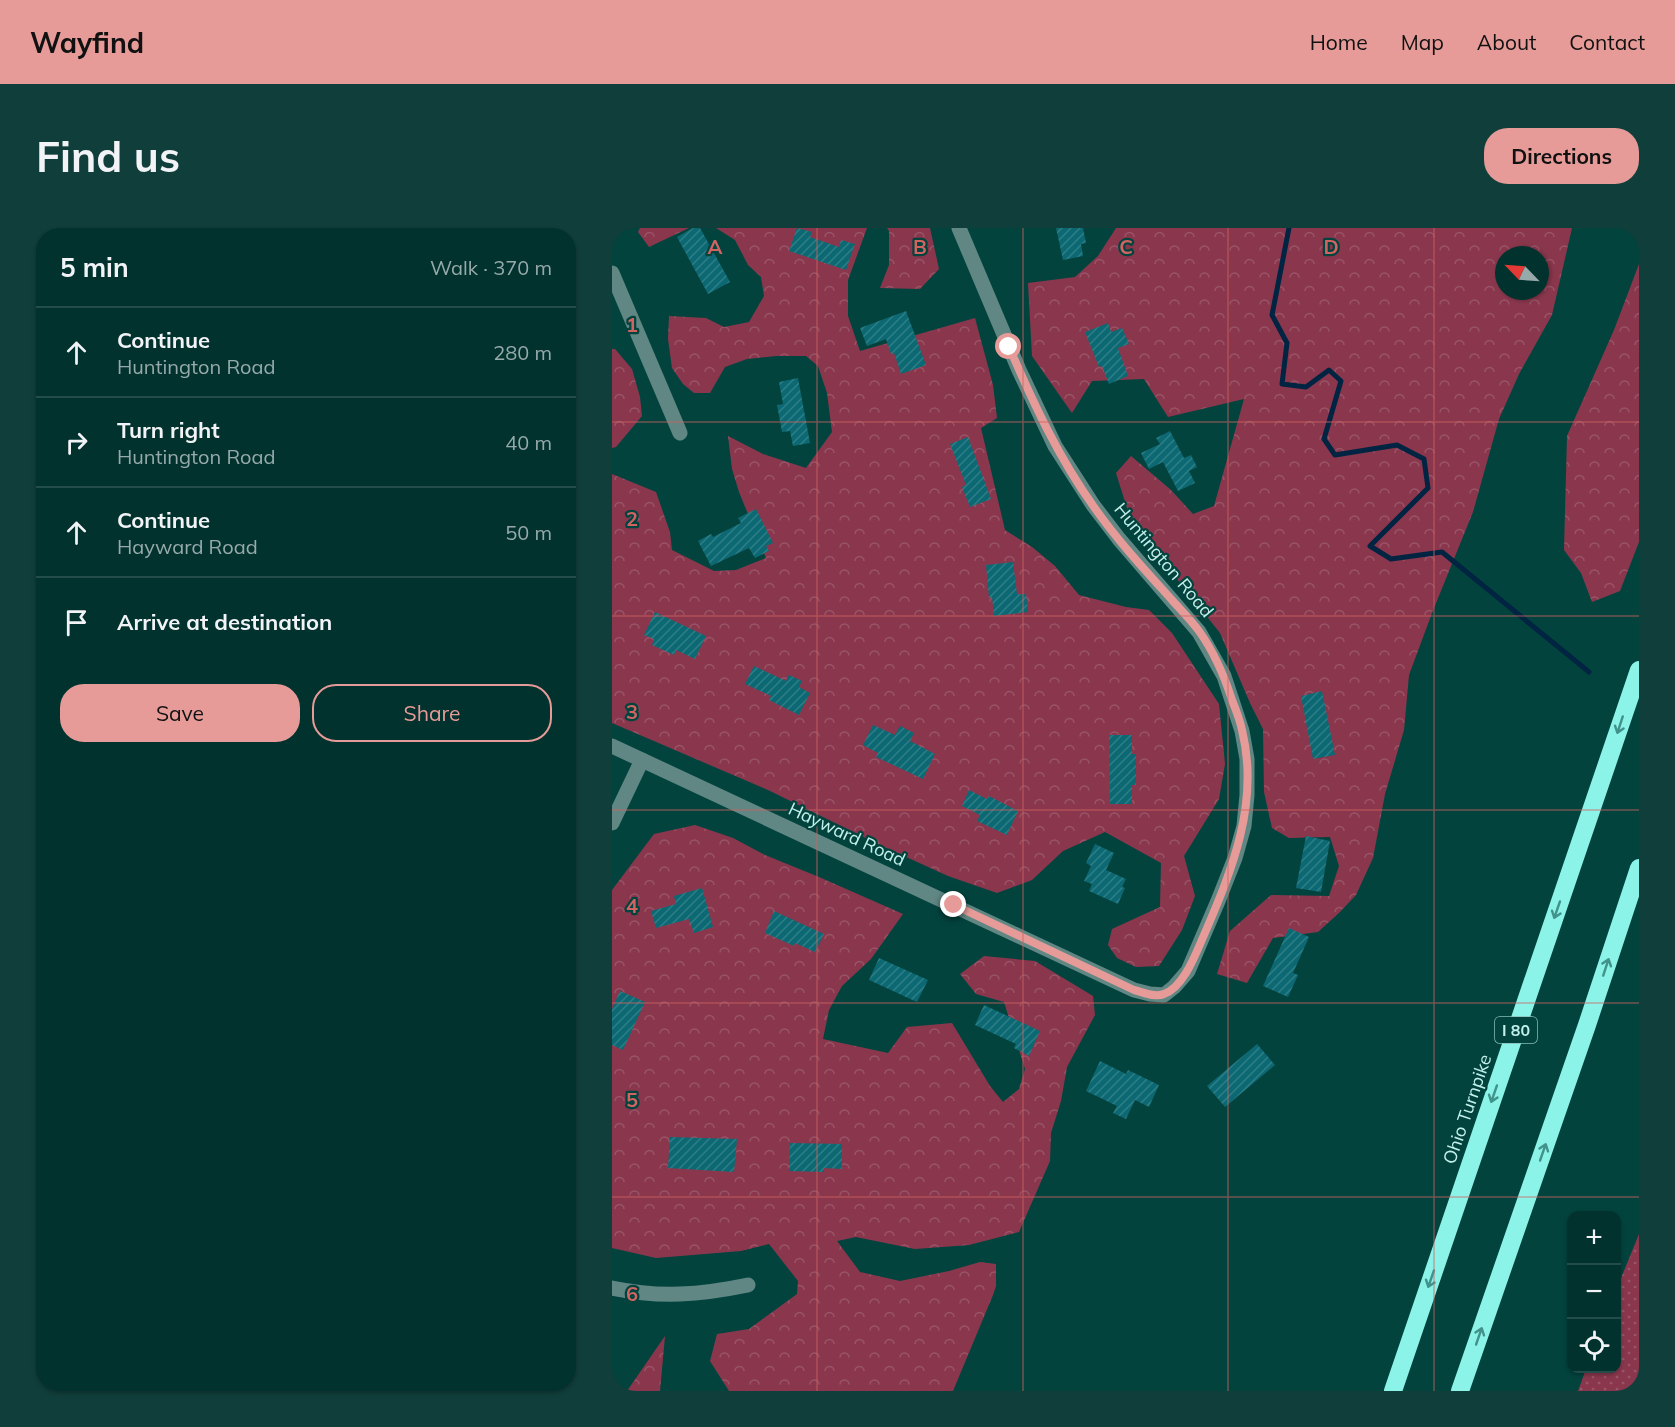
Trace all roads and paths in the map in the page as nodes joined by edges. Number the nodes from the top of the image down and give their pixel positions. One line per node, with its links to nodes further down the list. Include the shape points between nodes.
1 (959, 228): 9 (street, Huntington Road, via 1055,446 1119,539 1199,632 1224,676 1242,731 1247,795 1244,826 1228,877 1188,971 1164,995 1150,994)
2 (612, 273): 3 (street)
3 (680, 433)
4 (1639, 670): 12 (highway, Ohio Turnpike / I 80, one-way to 12)
5 (612, 746): 6 (street, Hayward Road)
6 (642, 760): 7 (street); 9 (street, Hayward Road)
7 (612, 823)
8 (1639, 868): 13 (highway, one-way to 8)
9 (1066, 958)
10 (748, 1285): 11 (street, via 661,1295)
11 (612, 1288)
12 (1392, 1391)
13 (1460, 1391)

